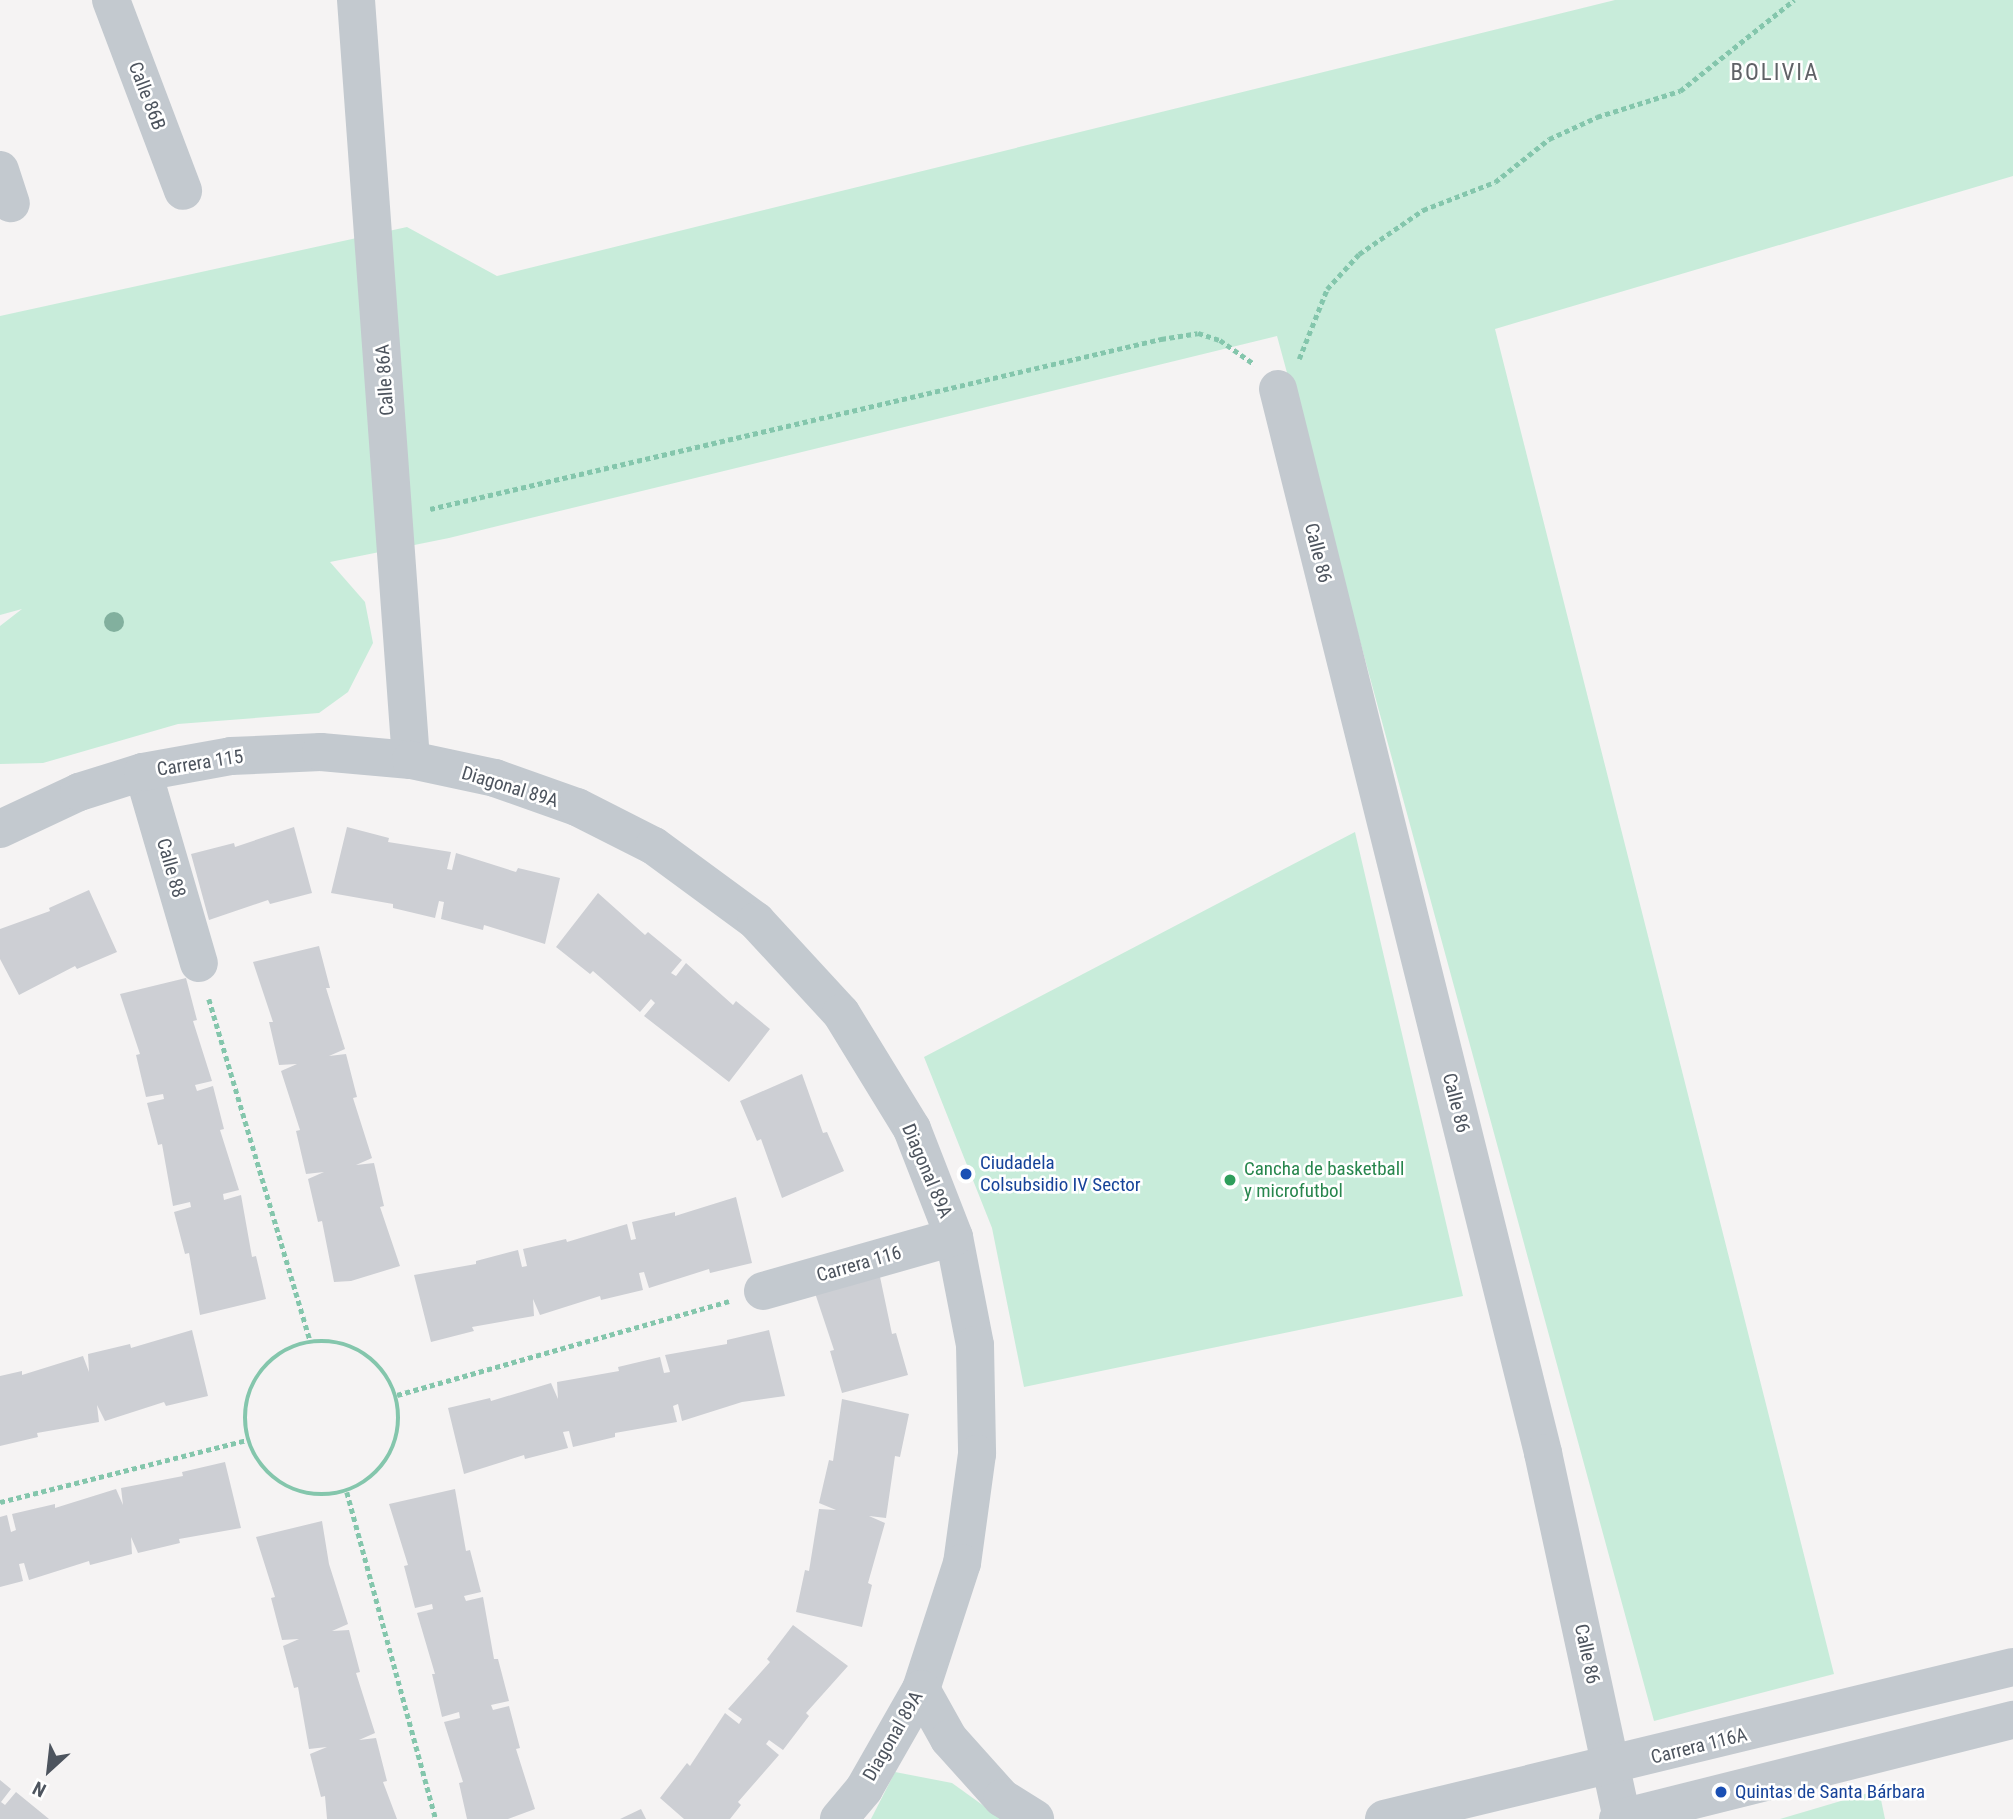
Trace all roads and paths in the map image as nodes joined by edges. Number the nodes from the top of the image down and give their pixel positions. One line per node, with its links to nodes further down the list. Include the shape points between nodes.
1 (111, 0): 4 (street, Calle 86B)
2 (356, 0): 6 (street, Calle 86A)
3 (1794, 0): 5 (path, via 1680,91 1597,117 1549,139 1495,182 1423,210 1359,254 1327,289 1297,365)
4 (183, 191)
5 (1278, 389): 6 (path, via 1250,360 1198,332); 21 (street, Calle 86, via 1543,1453)
6 (396, 517): 7 (street, Calle 86A)
7 (411, 760): 8 (street, Carrera 115, via 321,752 231,756); 11 (street, Diagonal 89A, via 495,778 577,807 654,846 756,921 842,1013 912,1129)
8 (143, 772): 9 (street, Carrera 115, via 79,792); 10 (street, Calle 88)
9 (0, 829)
10 (199, 964): 13 (path)
11 (954, 1237): 12 (street, Carrera 116); 19 (street, Diagonal 89A, via 975,1345 977,1454 962,1563)
12 (763, 1291): 14 (path)
13 (310, 1341): 14 (path, via 332,1341 372,1358); 15 (path, via 285,1350 263,1366 247,1401)
14 (397, 1395): 16 (path, via 401,1419 391,1454 368,1481)
15 (247, 1440): 16 (path, via 256,1459 286,1487 306,1494); 17 (path)
16 (346, 1492): 23 (path)
17 (0, 1502)
18 (2013, 1667): 21 (street, Carrera 116A)
19 (921, 1689): 22 (street, Diagonal 89A); 25 (street, via 949,1739 1002,1798)
20 (2013, 1720): 27 (street)
21 (1612, 1768): 26 (street, Carrera 116A); 27 (street, Calle 86)
22 (857, 1804): 24 (street, Diagonal 89A)
23 (436, 1819)
24 (839, 1819)
25 (1035, 1819)
26 (1384, 1819)
27 (1621, 1819)

